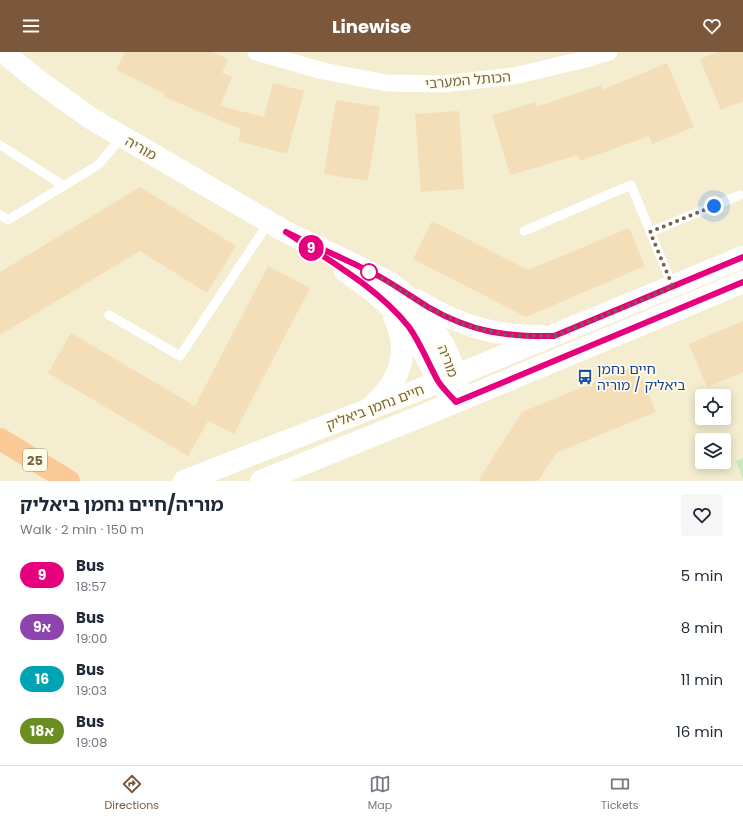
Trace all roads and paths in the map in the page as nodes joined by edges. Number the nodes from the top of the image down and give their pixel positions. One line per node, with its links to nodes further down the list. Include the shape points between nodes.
1 (3, 52): 4 (street, מוריה, via 40,82)
2 (256, 52): 3 (street, הכותל המערבי, via 337,74 387,82 442,84 514,76)
3 (609, 52)
4 (122, 137): 6 (lane, via 98,165); 9 (street, מוריה)
5 (0, 145): 6 (lane)
6 (64, 186): 8 (lane, via 8,220)
7 (740, 195): 11 (lane)
8 (0, 215)
9 (277, 227): 15 (street, מוריה, via 358,280); 16 (lane, via 180,356)
10 (524, 231): 11 (lane, via 630,185)
11 (650, 232): 14 (lane)
12 (743, 257): 14 (street, חיים נחמן ביאליק)
13 (743, 282): 19 (street, חיים נחמן ביאליק)
14 (673, 287): 17 (street, חיים נחמן ביאליק)
15 (392, 296): 17 (street, via 429,308 468,326 507,335); 18 (street, מוריה, via 409,328); 20 (street, via 402,339 401,363 388,390)
16 (109, 314)
17 (554, 336): 18 (street, חיים נחמן ביאליק)
18 (448, 379): 19 (street, מוריה); 20 (street, חיים נחמן ביאליק)
19 (456, 402): 24 (street, חיים נחמן ביאליק)
20 (365, 412): 23 (street, חיים נחמן ביאליק)
21 (0, 438): 22 (highway, 25)
22 (69, 481)
23 (184, 481)
24 (261, 481)

